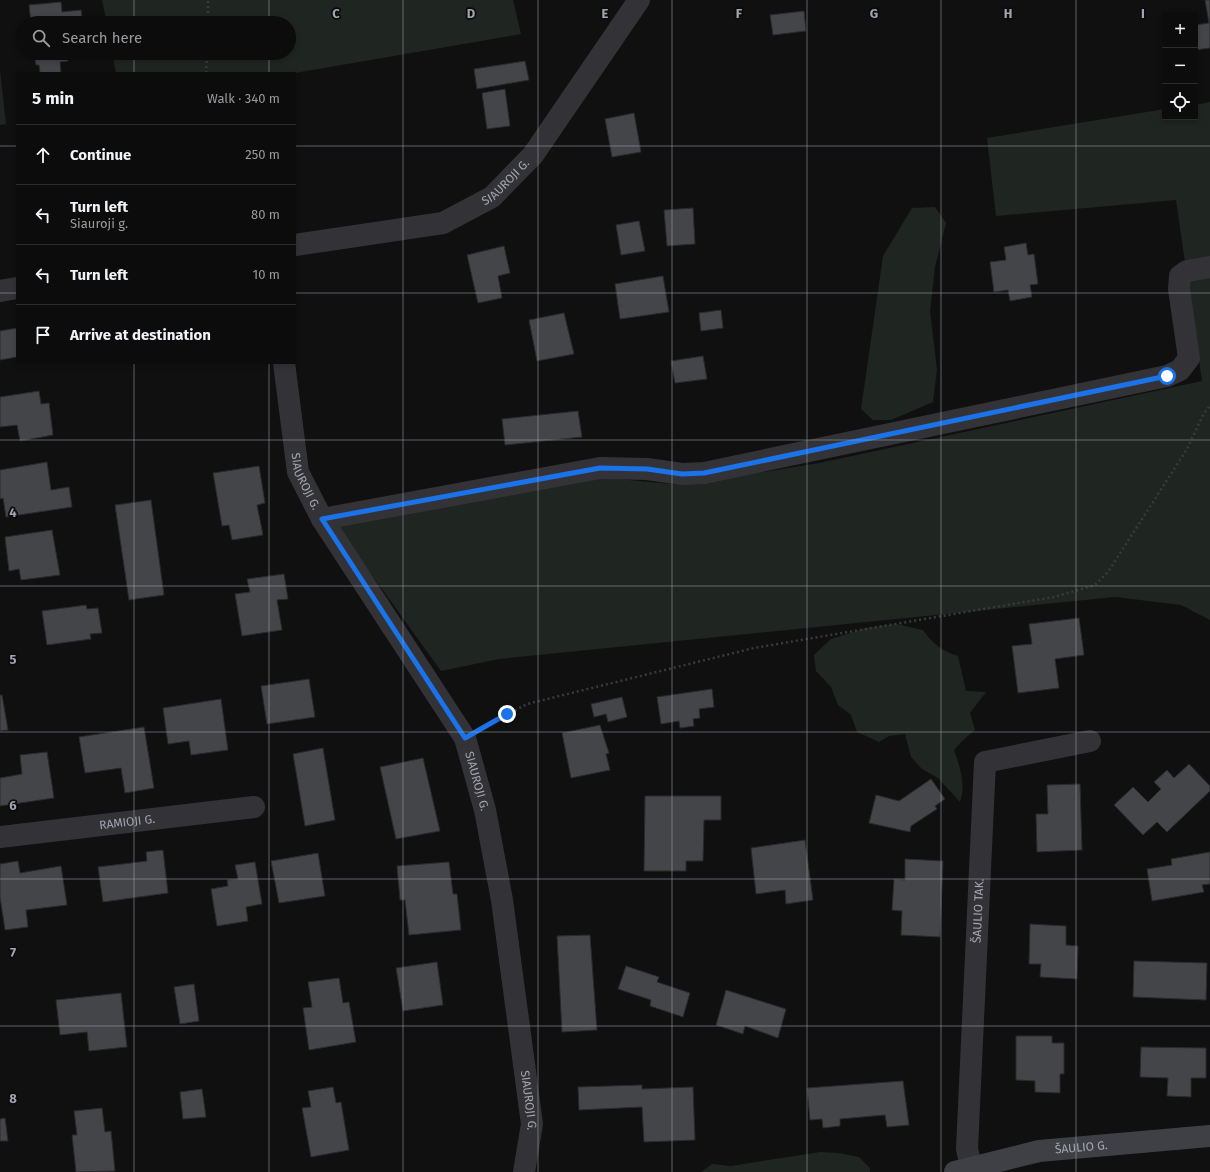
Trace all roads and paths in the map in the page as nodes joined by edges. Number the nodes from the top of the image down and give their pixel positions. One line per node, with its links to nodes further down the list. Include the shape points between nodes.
1 (208, 0): 3 (path)
2 (638, 0): 6 (street, SIAUROJI G., via 533,155 492,197 443,223)
3 (208, 16)
4 (207, 60): 5 (path)
5 (206, 72)
6 (296, 245)
7 (1210, 267): 12 (street, via 1187,271 1180,276 1179,289 1189,358 1180,370 1167,376 704,473 682,474 647,469 600,468)
8 (16, 288): 9 (street)
9 (0, 291)
10 (284, 364): 12 (street, SIAUROJI G., via 298,472)
11 (1210, 406): 13 (path, via 1186,450 1113,565 1095,585 1054,597 724,655 527,704)
12 (322, 519): 13 (street, SIAUROJI G.)
13 (465, 738): 19 (street, SIAUROJI G., via 484,810 502,900 532,1124)
14 (1090, 741): 18 (street, ŠAULIO TAK., via 985,762 967,1150)
15 (254, 807): 16 (street, RAMIOJI G.)
16 (0, 837)
17 (1210, 1136): 18 (street, ŠAULIO G., via 1038,1151)
18 (963, 1170)
19 (524, 1172)

